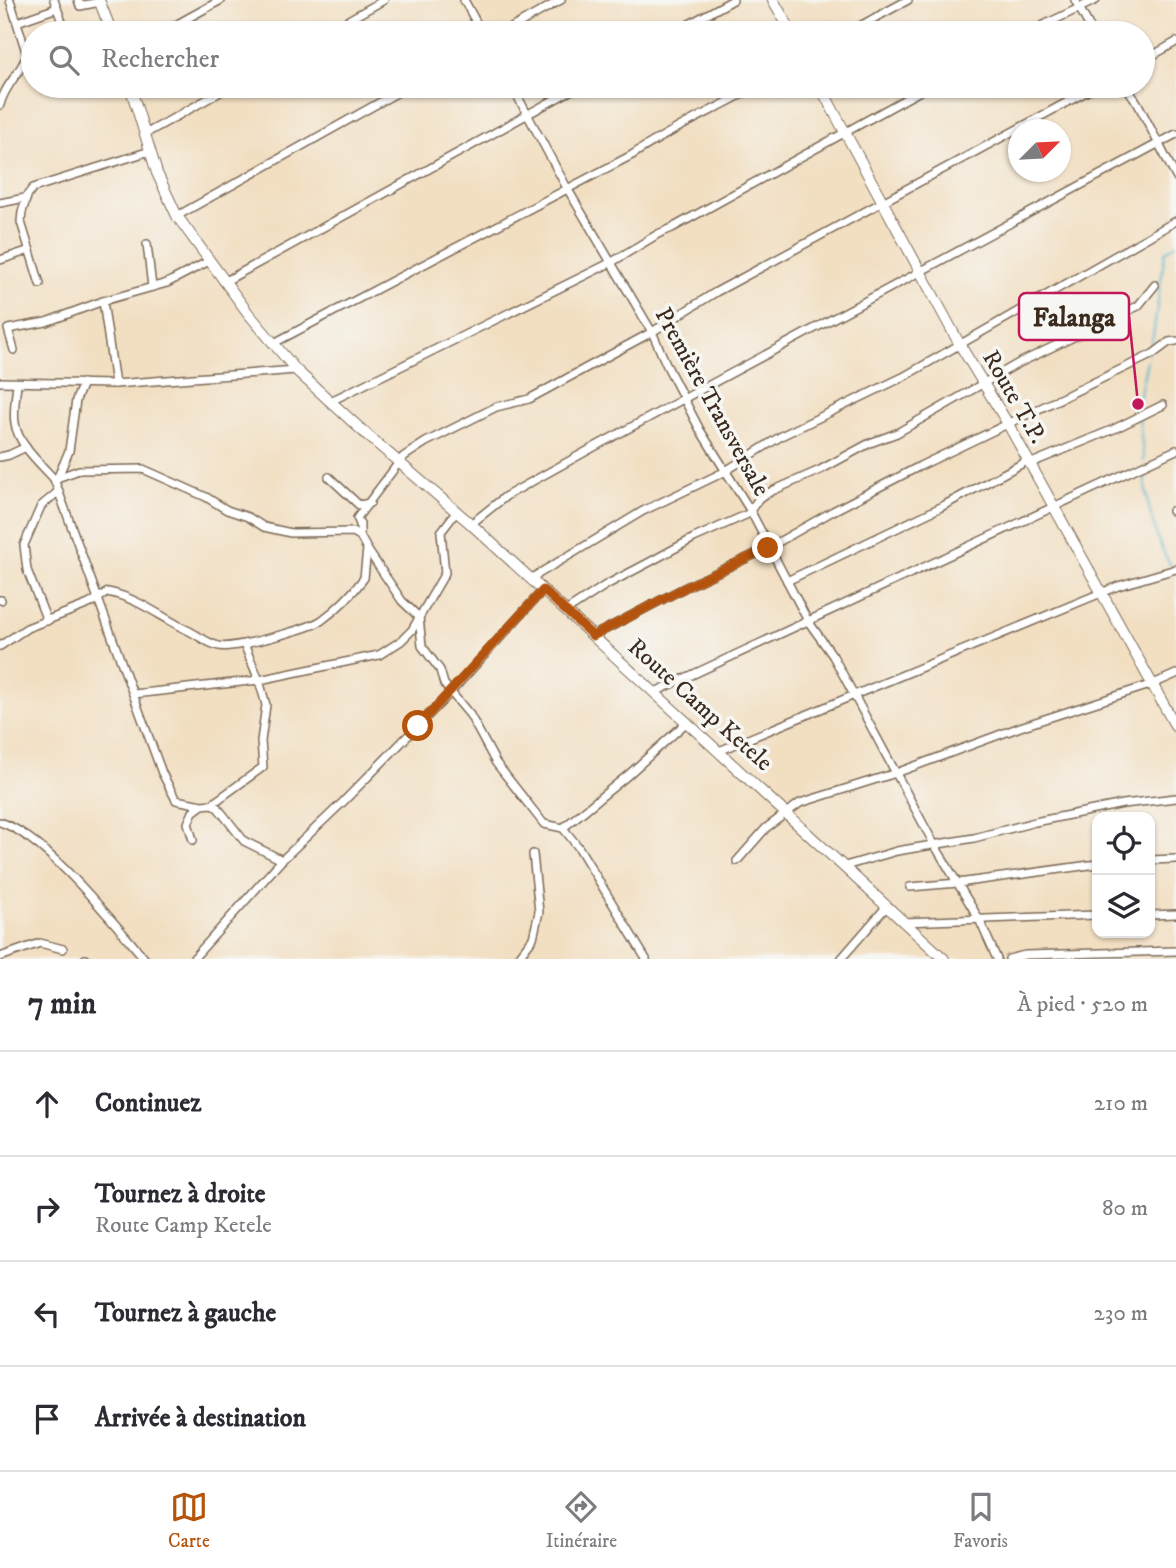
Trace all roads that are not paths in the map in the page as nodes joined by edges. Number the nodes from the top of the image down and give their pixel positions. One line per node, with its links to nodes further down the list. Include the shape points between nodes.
1 (10, 0): 26 (street)
2 (78, 0): 12 (street, via 83,7)
3 (221, 0): 17 (street)
4 (384, 0): 18 (street)
5 (464, 0): 19 (street)
6 (561, 0): 20 (street)
7 (733, 0): 21 (street)
8 (773, 0): 22 (street)
9 (908, 0): 23 (street)
10 (1075, 0): 14 (street)
11 (1096, 0): 14 (street)
12 (100, 1): 16 (street)
13 (56, 4): 15 (street); 26 (street)
14 (1079, 9): 24 (street); 25 (street)
15 (62, 21)
16 (107, 21)
17 (183, 21)
18 (346, 21)
19 (475, 21)
20 (523, 21)
21 (695, 21)
22 (785, 21)
23 (869, 21)
24 (1053, 21)
25 (1086, 21)
26 (17, 22): 27 (street)
27 (21, 35)
28 (1176, 42): 29 (street)
29 (1155, 54)
30 (21, 67): 41 (street, via 2,93)
31 (134, 98): 44 (street, Route Camp Ketele)
32 (210, 98): 44 (street)
33 (388, 98): 53 (street)
34 (519, 98): 42 (street, Première Transversale)
35 (557, 98): 42 (street)
36 (736, 98): 49 (street)
37 (827, 98): 43 (street, Route T.P.)
38 (907, 98): 43 (street)
39 (1075, 98): 52 (street)
40 (1134, 98): 46 (street)
41 (0, 105)
42 (528, 114): 49 (street, Première Transversale); 61 (street)
43 (845, 131): 52 (street, Route T.P.); 59 (street)
44 (145, 134): 47 (street, Route Camp Ketele)
45 (1176, 134): 46 (street)
46 (1158, 144): 48 (street); 60 (street)
47 (150, 150): 50 (street, via 33,188); 53 (street, Route Camp Ketele)
48 (1176, 177)
49 (567, 188): 59 (street, Première Transversale); 68 (street)
50 (27, 197): 51 (street); 56 (street, via 21,222)
51 (0, 202)
52 (883, 202): 60 (street, Route T.P.); 66 (street)
53 (177, 216): 58 (street, Route Camp Ketele)
54 (1176, 221): 69 (street)
55 (147, 244): 64 (street)
56 (30, 250): 57 (street); 62 (street)
57 (0, 260)
58 (209, 261): 61 (street, Route Camp Ketele); 64 (street)
59 (612, 262): 66 (street, Première Transversale); 78 (street)
60 (921, 272): 69 (street, Route T.P.); 77 (street)
61 (224, 282): 68 (street, Route Camp Ketele)
62 (40, 284)
63 (1155, 285): 76 (street, via 1138,306)
64 (152, 287): 65 (street)
65 (103, 302): 70 (street, via 46,322 8,329); 75 (street)
66 (652, 332): 77 (street, Première Transversale); 84 (street, via 529,399 496,408 426,442)
67 (1176, 341): 80 (street)
68 (274, 343): 71 (street, Route Camp Ketele)
69 (960, 345): 76 (street, Route T.P.); 86 (street, via 783,435)
70 (14, 350)
71 (296, 370): 75 (street); 78 (street, Route Camp Ketele)
72 (0, 382): 73 (street)
73 (17, 383): 74 (street); 81 (street, via 15,425)
74 (83, 383): 75 (street); 88 (street, via 69,451)
75 (115, 384)
76 (983, 384): 80 (street, Route T.P.); 92 (street, via 897,433 759,498)
77 (684, 398): 86 (street, Première Transversale); 94 (street, via 506,496)
78 (329, 402): 84 (street, Route Camp Ketele)
79 (1163, 405): 85 (street)
80 (1008, 424): 85 (street, Route T.P.); 96 (street)
81 (26, 447): 83 (street); 88 (street)
82 (1176, 450): 91 (street)
83 (0, 457)
84 (399, 462): 90 (street); 93 (street, Route Camp Ketele)
85 (1028, 462): 91 (street, Route T.P.); 100 (street)
86 (724, 472): 92 (street, Première Transversale); 99 (street, via 653,506)
87 (329, 477): 90 (street, via 359,505)
88 (56, 479): 89 (street); 95 (street, via 79,470 143,469 264,527)
89 (59, 491): 103 (street); 106 (street, via 41,506 24,545 27,570)
90 (370, 502): 95 (street, via 357,518)
91 (1054, 507): 102 (street, Route T.P.); 107 (street)
92 (750, 510): 96 (street, Première Transversale); 104 (street)
93 (457, 511): 94 (street, Route Camp Ketele); 105 (street, via 441,529 445,570)
94 (471, 524): 99 (street, Route Camp Ketele)
95 (360, 536): 97 (street)
96 (768, 548): 100 (street, Première Transversale); 108 (street)
97 (367, 549): 105 (street, via 402,601); 109 (street, via 364,578 322,620)
98 (1176, 569): 102 (street)
99 (530, 579): 101 (street, Route Camp Ketele)
100 (786, 581): 107 (street, Première Transversale)
101 (543, 590): 104 (street, Route Camp Ketele); 114 (street)
102 (1103, 592): 113 (street, Route T.P.); 117 (street)
103 (98, 596): 106 (street); 109 (street, via 108,592 122,595 218,646); 116 (street)
104 (566, 611): 108 (street, Route Camp Ketele)
105 (419, 617): 112 (street, via 401,641 379,655); 114 (street, via 423,648)
106 (47, 621): 110 (street)
107 (808, 621): 115 (street); 117 (street, Première Transversale)
108 (593, 636): 115 (street, Route Camp Ketele)
109 (244, 644): 112 (street)
110 (0, 646)
111 (1176, 674): 113 (street)
112 (259, 680): 116 (street); 123 (street, via 266,705 263,767)
113 (1153, 684): 119 (street, Route T.P.); 121 (street)
114 (451, 692): 127 (street, via 470,715 496,762 544,824); 132 (street)
115 (655, 692): 118 (street, Route Camp Ketele)
116 (134, 694): 124 (street, via 169,791 176,800)
117 (853, 694): 120 (street); 121 (street, Première Transversale)
118 (687, 722): 120 (street, Route Camp Ketele); 127 (street)
119 (1176, 727)
120 (719, 751): 125 (street, Route Camp Ketele)
121 (895, 773): 125 (street); 129 (street, Première Transversale)
122 (1176, 798): 129 (street, via 1123,804)
123 (212, 804): 124 (street); 132 (street, via 244,841)
124 (202, 805): 128 (street, via 188,823)
125 (785, 812): 134 (street); 136 (street, Route Camp Ketele)
126 (0, 822): 148 (street, via 27,836 80,885)
127 (564, 828): 151 (street)
128 (193, 840)
129 (934, 844): 136 (street); 137 (street, Première Transversale)
130 (533, 854): 150 (street, via 539,912 533,938)
131 (1176, 859): 133 (street)
132 (282, 860): 149 (street)
133 (1155, 860)
134 (737, 861)
135 (1092, 865): 137 (street)
136 (845, 866): 139 (street, Route Camp Ketele)
137 (958, 883): 138 (street); 143 (street, Première Transversale)
138 (910, 887)
139 (887, 906): 144 (street, Route Camp Ketele); 152 (street)
140 (1176, 914): 142 (street)
141 (1092, 915): 143 (street)
142 (1155, 915)
143 (979, 919): 144 (street); 154 (street, Première Transversale)
144 (904, 922): 153 (street, Route Camp Ketele)
145 (63, 949): 147 (street, via 40,943)
146 (1176, 951): 155 (street)
147 (2, 957)
148 (145, 959)
149 (193, 959)
150 (517, 959)
151 (646, 959)
152 (841, 959)
153 (944, 959)
154 (998, 959)
155 (1009, 959)

